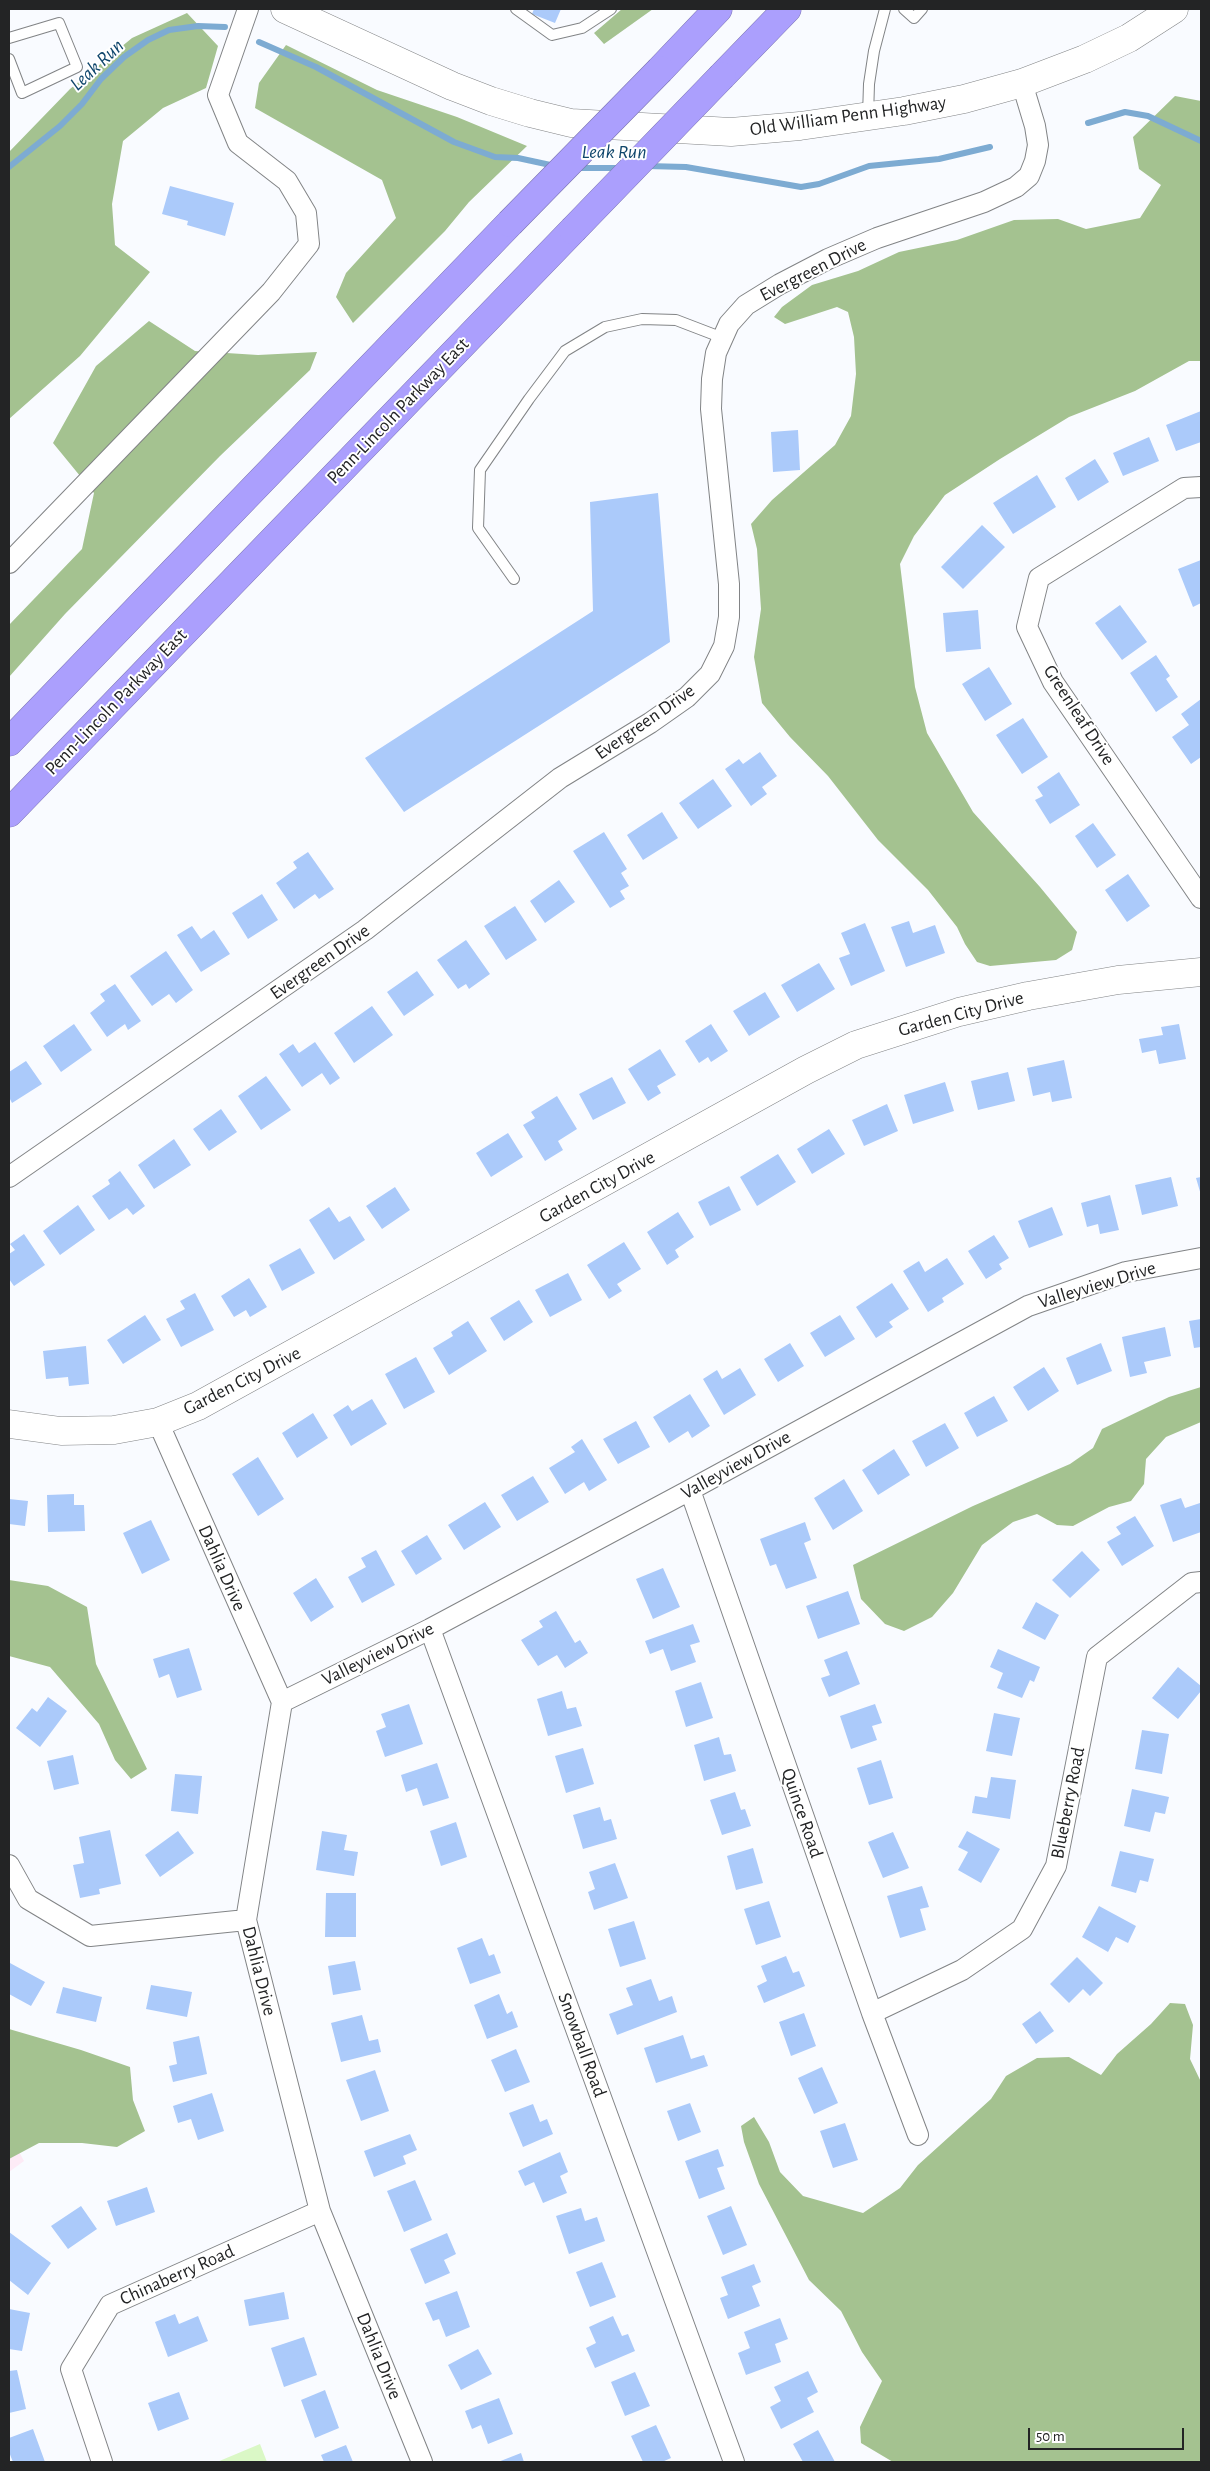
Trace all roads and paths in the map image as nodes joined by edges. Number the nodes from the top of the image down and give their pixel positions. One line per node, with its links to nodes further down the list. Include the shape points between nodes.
1 (248, 9): 17 (street, via 218,95 238,143 287,181 306,213 309,244 271,292)
2 (285, 9): 14 (street, Old William Penn Highway, via 452,86 491,101 572,123 731,132)
3 (516, 9): 4 (lane, via 552,35 582,28)
4 (611, 9)
5 (718, 9): 19 (highway, bridge)
6 (787, 9): 20 (highway, Penn-Lincoln Parkway East, bridge)
7 (885, 9): 14 (lane, via 874,50)
8 (904, 9): 9 (lane, via 914,18)
9 (922, 9)
10 (1174, 9): 13 (street, Old William Penn Highway, via 1129,38)
11 (9, 38): 12 (lane, via 59,23 77,67 22,93)
12 (9, 59)
13 (1022, 83): 14 (street, Old William Penn Highway, via 964,99); 15 (street, Evergreen Drive, via 1038,145 1029,176 1016,187 984,202 877,238 828,259 746,306 729,324)
14 (868, 117)
15 (722, 338): 18 (lane, via 676,320 642,319 605,328 565,351 480,470 478,528); 23 (street, Evergreen Drive, via 716,353 711,409 730,617 724,646 710,674 687,697 560,778 366,930)
16 (1201, 487): 21 (street, Greenleaf Drive, via 1184,488 1039,578 1027,627 1053,682)
17 (9, 563)
18 (514, 579)
19 (9, 742)
20 (9, 813)
21 (1201, 898)
22 (1201, 972): 25 (street, Garden City Drive, via 1118,980 1028,996 950,1014 856,1045 254,1377)
23 (9, 1178)
24 (1201, 1258): 27 (street, Valleyview Drive, via 1126,1272 1028,1306)
25 (158, 1422): 26 (street, Garden City Drive, via 114,1430 61,1431); 30 (street, Dahlia Drive)
26 (9, 1424)
27 (690, 1490): 29 (street, Valleyview Drive); 33 (street, Quince Road)
28 (1201, 1582): 33 (street, Blueberry Road, via 1192,1583 1097,1657 1056,1866 1022,1929 962,1970)
29 (430, 1629): 30 (street, Valleyview Drive); 38 (street, Snowball Road)
30 (282, 1702): 32 (street, Dahlia Drive)
31 (9, 1865): 32 (street, via 28,1899 90,1936)
32 (246, 1920): 35 (street, Dahlia Drive)
33 (872, 2013): 34 (street, Quince Road)
34 (918, 2135)
35 (320, 2211): 36 (street, Chinaberry Road, via 110,2305 71,2369); 37 (street, Dahlia Drive)
36 (102, 2462)
37 (422, 2462)
38 (734, 2462)

